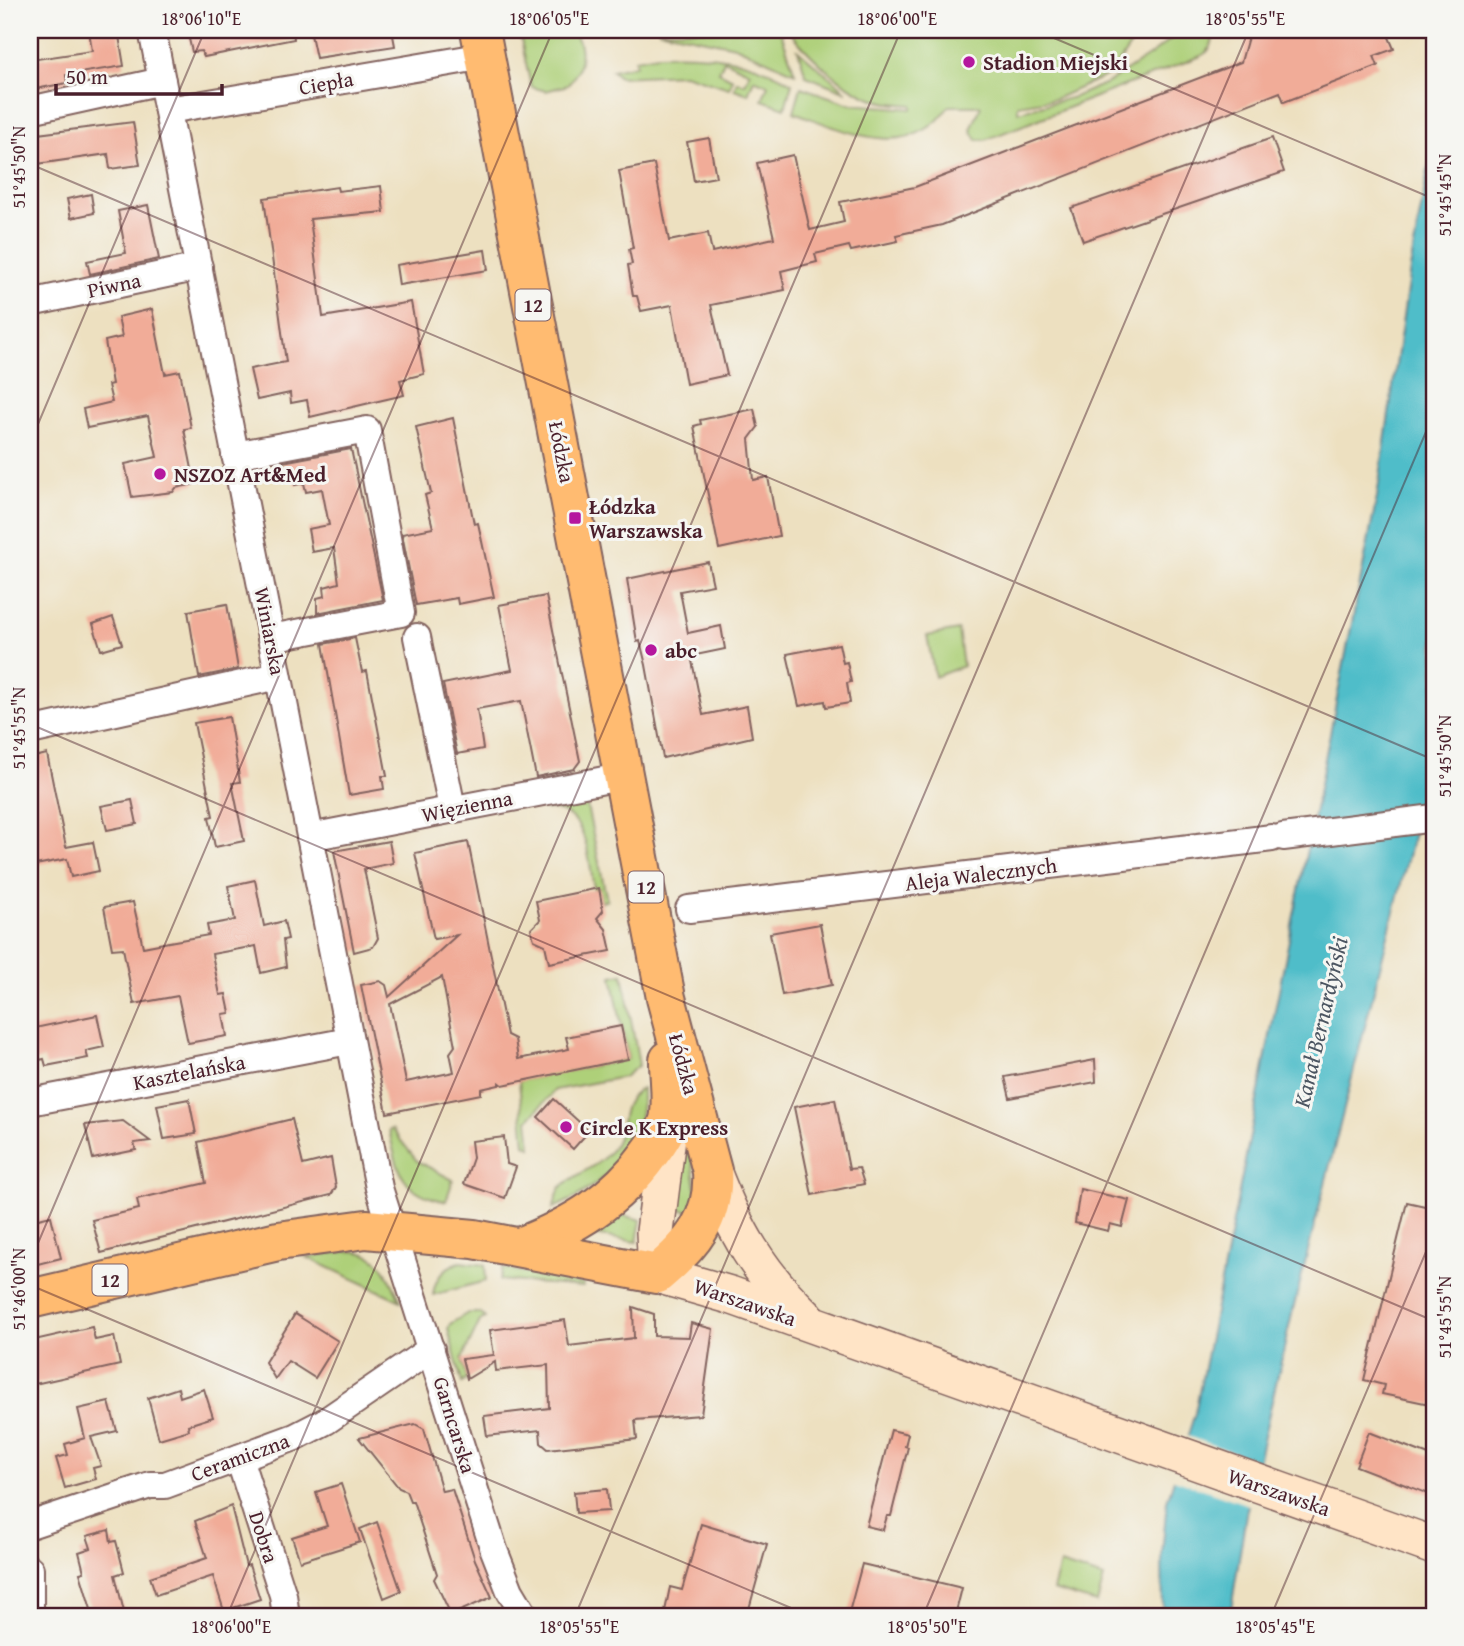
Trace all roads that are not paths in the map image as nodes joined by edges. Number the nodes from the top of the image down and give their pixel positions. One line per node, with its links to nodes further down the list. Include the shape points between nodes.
1 (152, 30): 3 (street, Winiarska)
2 (482, 43): 5 (street, Ciepła); 13 (main road, Łódzka / 12)
3 (162, 81): 4 (street); 5 (street, Winiarska)
4 (30, 110)
5 (168, 110): 6 (street, Winiarska)
6 (199, 267): 7 (street, Piwna); 8 (street, Winiarska)
7 (30, 303)
8 (236, 455): 10 (street, Winiarska); 10 (street, via 367,430 401,613)
9 (417, 637): 14 (street)
10 (271, 638): 11 (street, Winiarska)
11 (278, 676): 12 (street); 16 (street, Winiarska)
12 (30, 731)
13 (625, 776): 14 (street, Więzienna); 18 (main road, Łódzka / 12)
14 (452, 808): 16 (street, Więzienna)
15 (1434, 818): 17 (street, Aleja Walecznych)
16 (310, 837): 19 (street, Winiarska)
17 (689, 909)
18 (666, 998): 21 (main road, Łódzka / 12); 22 (main road, Łódzka / 12)
19 (349, 1041): 20 (street, Kasztelańska); 23 (street, Winiarska)
20 (30, 1102)
21 (669, 1121): 24 (main road, via 639,1169 612,1197 570,1226); 25 (street, via 655,1232)
22 (712, 1171): 25 (main road, 12, via 711,1202 701,1229); 27 (street, via 748,1251)
23 (392, 1230): 24 (main road, Warszawska / 12); 26 (main road, Warszawska / 12, via 308,1235); 28 (street, Garncarska)
24 (520, 1247): 25 (main road, Warszawska / 12)
25 (657, 1274): 27 (street, Warszawska)
26 (30, 1299)
27 (813, 1325): 31 (street, Warszawska)
28 (431, 1349): 29 (street, Ceramiczna, via 327,1421); 35 (street, Garncarska, via 494,1550)
29 (239, 1458): 30 (street, Ceramiczna); 34 (street, Dobra)
30 (30, 1525)
31 (1434, 1546)
32 (30, 1569): 33 (street)
33 (30, 1616)
34 (286, 1616)
35 (525, 1616)

